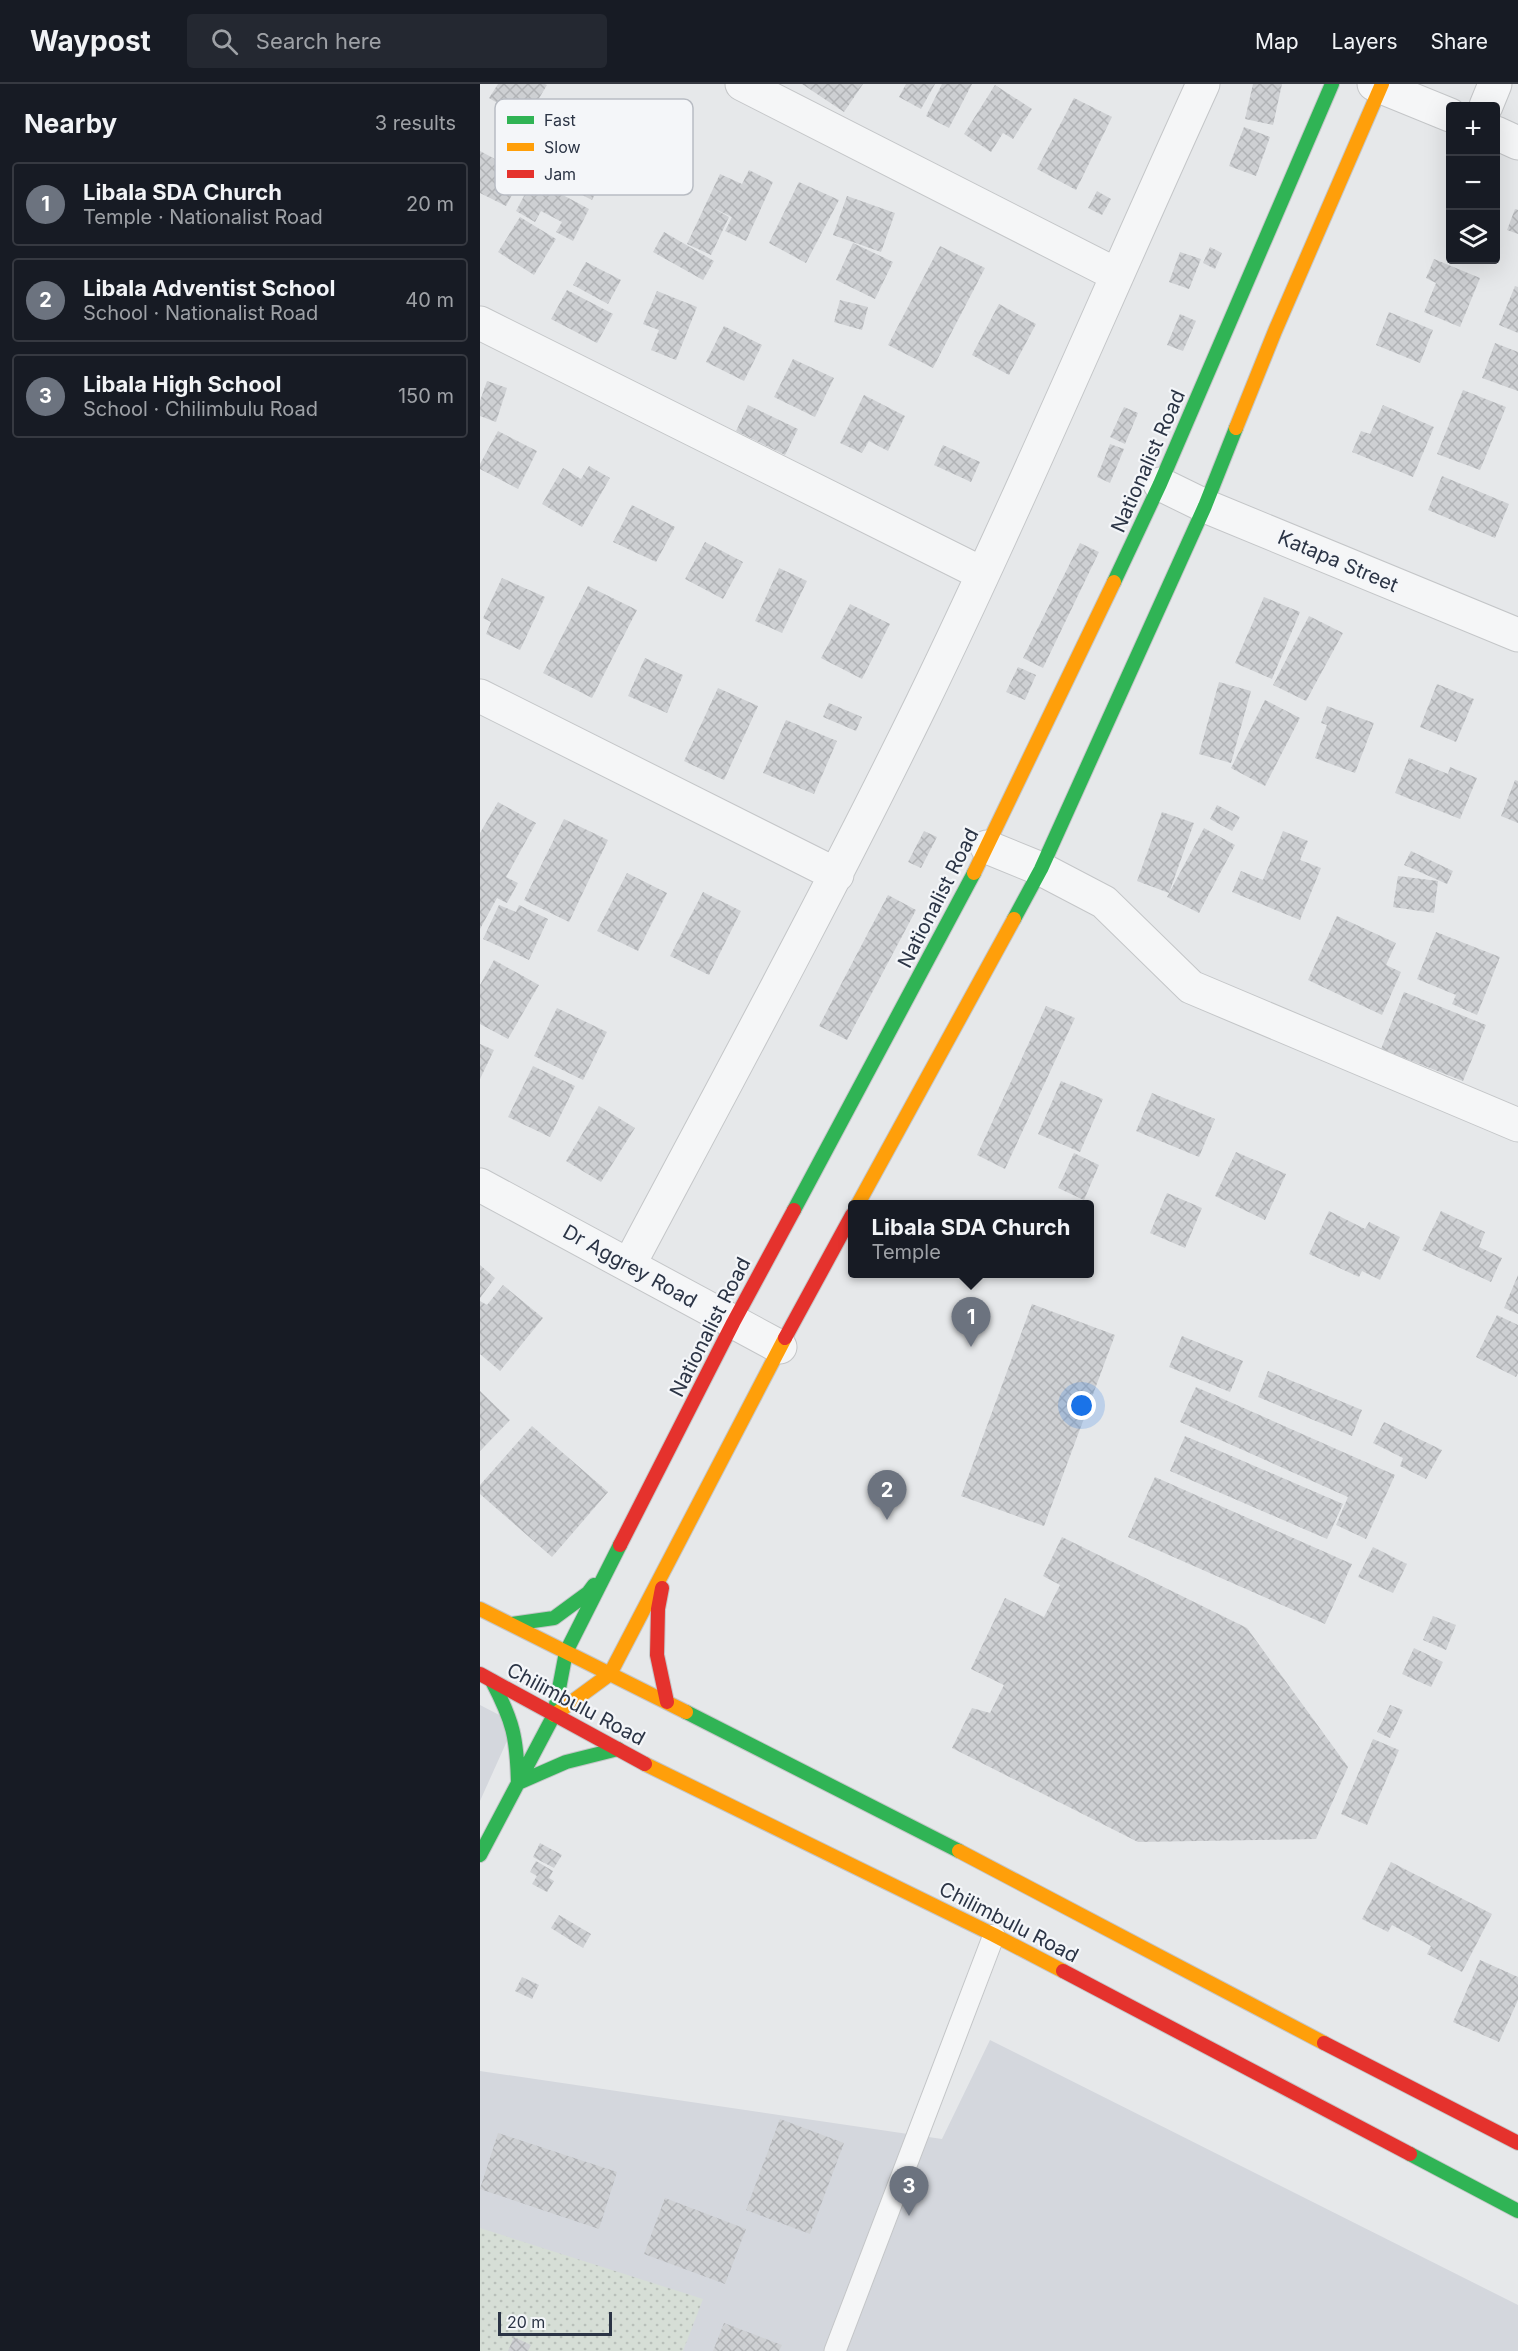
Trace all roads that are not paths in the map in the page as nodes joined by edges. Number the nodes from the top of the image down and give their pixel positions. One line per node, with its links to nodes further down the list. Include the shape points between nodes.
1 (742, 84): 10 (street)
2 (1203, 84): 10 (street)
3 (1332, 84): 12 (main road, Nationalist Road)
4 (1495, 84): 6 (street)
5 (1379, 85): 7 (street); 13 (main road)
6 (1488, 102)
7 (1446, 113)
8 (1500, 135): 9 (street)
9 (1518, 143)
10 (1117, 275): 14 (street)
11 (480, 322): 14 (street)
12 (1160, 484): 13 (street, Katapa Street); 17 (main road, Nationalist Road)
13 (1205, 506): 15 (street, Katapa Street); 18 (main road)
14 (982, 574): 19 (street)
15 (1518, 635)
16 (480, 696): 19 (street)
17 (987, 847): 18 (street); 25 (main road, Nationalist Road)
18 (1041, 869): 20 (street, via 1104,902 1191,987); 22 (main road)
19 (837, 875): 24 (street)
20 (1518, 1125)
21 (480, 1185): 24 (street, Dr Aggrey Road)
22 (860, 1200)
23 (848, 1222): 26 (main road, Nationalist Road)
24 (629, 1265): 25 (street, Dr Aggrey Road)
25 (733, 1323): 26 (street, Dr Aggrey Road); 27 (main road, Nationalist Road)
26 (780, 1347): 28 (main road, Nationalist Road)
27 (613, 1559): 30 (main road, via 588,1593 554,1618); 31 (main road, Nationalist Road)
28 (668, 1563): 32 (main road, Nationalist Road); 34 (main road, via 658,1609 657,1655)
29 (480, 1609): 30 (main road, Chilimbulu Road)
30 (512, 1624): 31 (main road, Chilimbulu Road)
31 (566, 1652): 32 (main road, Chilimbulu Road); 35 (main road, Nationalist Road)
32 (610, 1674): 34 (main road, Chilimbulu Road); 35 (main road, Nationalist Road)
33 (486, 1678): 35 (main road, Chilimbulu Road); 37 (main road, via 509,1713 517,1748)
34 (667, 1702): 40 (main road, Chilimbulu Road, via 896,1817)
35 (554, 1715): 36 (main road, Chilimbulu Road); 37 (main road, Nationalist Road)
36 (618, 1749): 37 (main road, via 583,1755); 39 (main road, Chilimbulu Road)
37 (518, 1784): 38 (main road, Nationalist Road)
38 (480, 1855)
39 (994, 1935): 41 (main road, Chilimbulu Road); 42 (lane)
40 (1518, 2143)
41 (1518, 2211)
42 (835, 2351)

